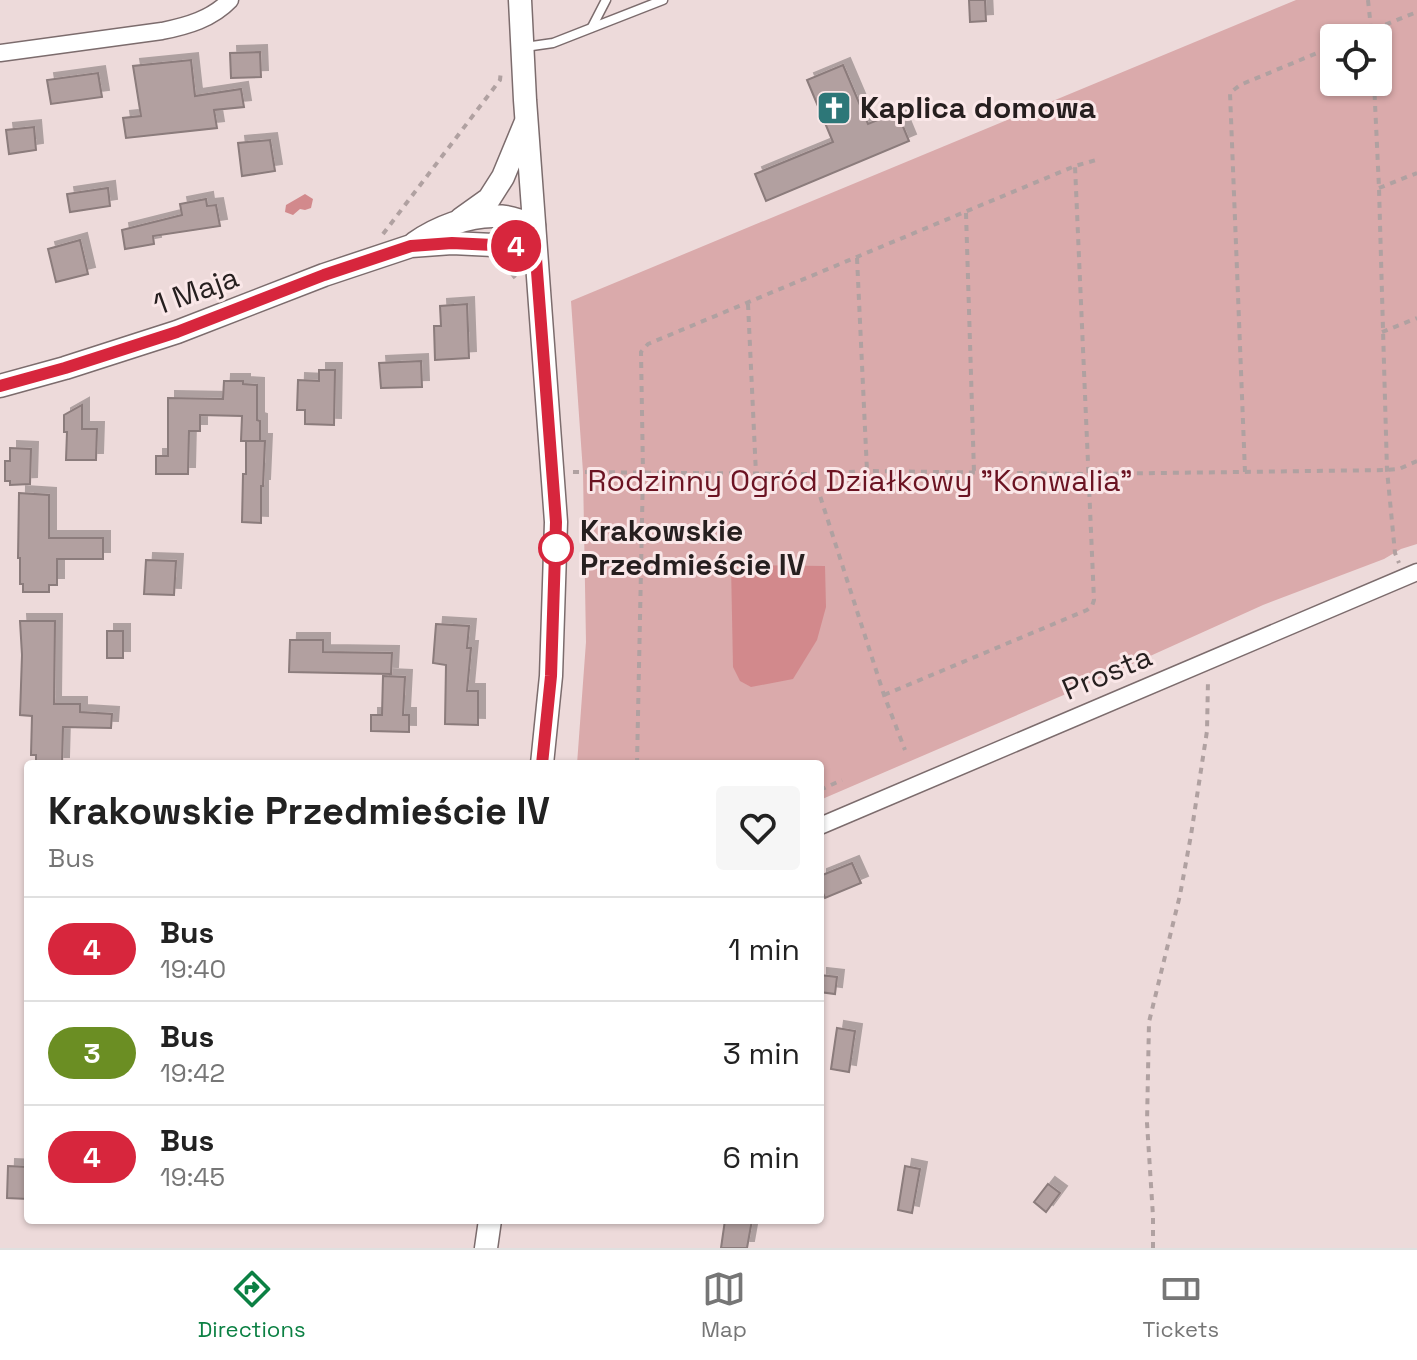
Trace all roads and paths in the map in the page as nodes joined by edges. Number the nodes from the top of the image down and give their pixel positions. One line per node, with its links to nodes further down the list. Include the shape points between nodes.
1 (230, 0): 12 (street, via 187,26)
2 (520, 0): 10 (main road)
3 (606, 0): 9 (lane)
4 (663, 0): 9 (lane)
5 (1368, 0): 7 (path)
6 (1417, 12): 8 (path)
7 (1370, 24)
8 (1386, 24)
9 (592, 27): 10 (lane, via 553,43)
10 (523, 47): 15 (main road)
11 (1320, 52): 38 (path, via 1230,93)
12 (0, 53)
13 (501, 67): 23 (path, via 500,80)
14 (1375, 96): 19 (path)
15 (526, 121): 21 (main road, 1 Maja, via 489,199); 22 (main road)
16 (1096, 160): 17 (path)
17 (1075, 166): 20 (path); 41 (path)
18 (1417, 173): 19 (path)
19 (1379, 188): 30 (path)
20 (966, 213): 25 (path); 37 (path)
21 (457, 222): 22 (main road, 1 Maja, via 495,216 522,221); 24 (main road, 1 Maja)
22 (534, 235): 24 (main road, 1 Maja, via 493,245); 47 (main road, via 556,522 552,663)
23 (376, 243)
24 (411, 246): 31 (main road, 1 Maja, via 177,332)
25 (857, 257): 28 (path); 34 (path)
26 (501, 262): 27 (path)
27 (519, 290)
28 (748, 303): 36 (path, via 648,344 641,352); 39 (path)
29 (1417, 318): 30 (path)
30 (1382, 332): 33 (path)
31 (0, 386)
32 (1417, 461): 33 (path)
33 (1387, 470): 38 (path); 42 (path)
34 (867, 471): 37 (path); 40 (path)
35 (572, 472): 36 (path)
36 (643, 472): 39 (path); 48 (path)
37 (974, 472): 41 (path)
38 (1245, 472): 41 (path)
39 (756, 474): 40 (path)
40 (813, 474): 45 (path)
41 (1088, 474): 45 (path, via 1092,606)
42 (1395, 553)
43 (1417, 572): 44 (street, Prosta)
44 (1206, 661): 51 (street, Prosta); 54 (path, via 1207,731 1191,835 1149,1022)
45 (884, 695): 46 (path)
46 (905, 750)
47 (542, 760)
48 (637, 760)
49 (842, 780): 50 (path)
50 (824, 788)
51 (824, 824)
52 (489, 1224): 53 (main road)
53 (486, 1248)
54 (1153, 1248)

